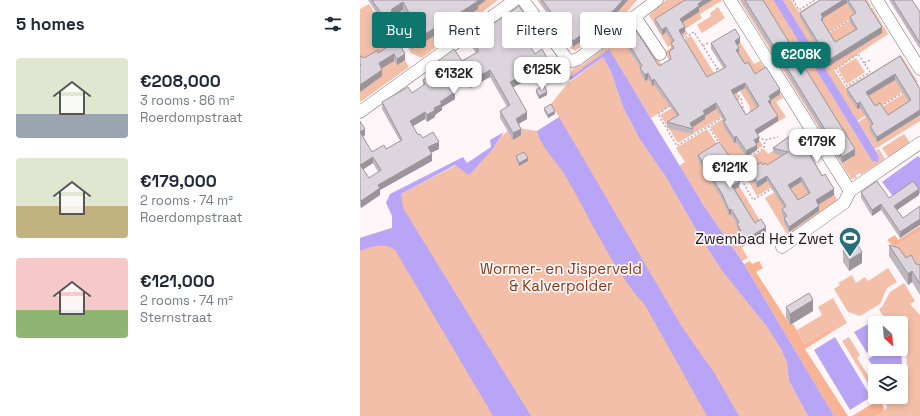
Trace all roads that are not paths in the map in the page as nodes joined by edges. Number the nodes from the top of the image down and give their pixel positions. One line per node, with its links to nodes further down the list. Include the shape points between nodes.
1 (515, 0): 11 (street)
2 (524, 0): 8 (street, via 567,59 578,60)
3 (657, 0): 6 (street)
4 (730, 0): 13 (street)
5 (877, 0): 10 (street)
6 (636, 16)
7 (636, 18): 9 (street)
8 (594, 48)
9 (660, 54)
10 (920, 68)
11 (360, 112)
12 (920, 142): 13 (street)
13 (850, 191): 14 (street, via 844,203)
14 (782, 247)

